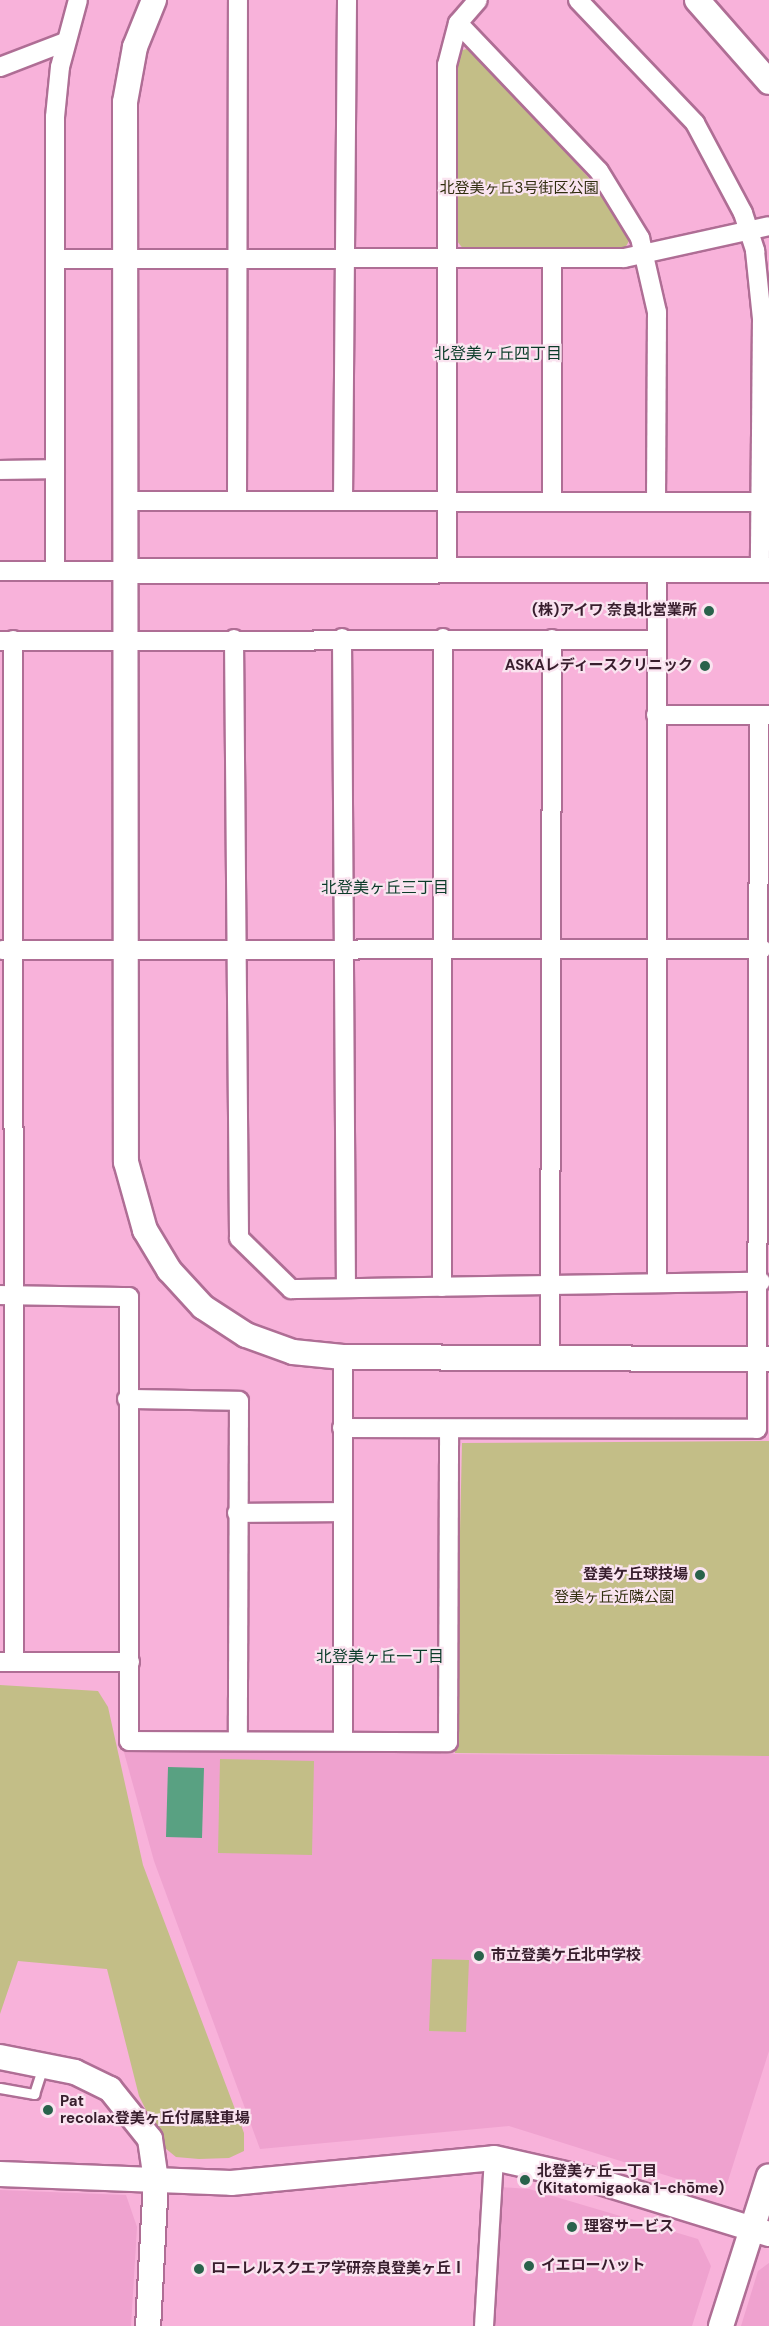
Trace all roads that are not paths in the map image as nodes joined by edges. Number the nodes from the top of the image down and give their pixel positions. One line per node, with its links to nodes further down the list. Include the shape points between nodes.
1 (78, 0): 9 (street)
2 (154, 0): 16 (street, via 135,47 125,102)
3 (238, 0): 20 (street)
4 (347, 0): 17 (street)
5 (478, 0): 8 (street)
6 (578, 0): 13 (street, via 695,123 733,190)
7 (697, 0): 11 (street)
8 (458, 23): 14 (street, via 612,187); 18 (street, via 447,65)
9 (65, 42): 10 (street); 15 (street, via 55,117)
10 (0, 67)
11 (769, 82)
12 (769, 226): 13 (street)
13 (748, 232): 14 (street); 29 (street, via 762,319)
14 (646, 256): 19 (street); 24 (street, via 657,312)
15 (56, 259): 16 (street); 22 (street)
16 (124, 259): 20 (street); 25 (street)
17 (341, 259): 18 (street); 20 (street); 23 (street)
18 (446, 259): 19 (street); 28 (street)
19 (552, 259): 27 (street)
20 (238, 260): 26 (street)
21 (0, 470): 22 (street)
22 (56, 470): 30 (street)
23 (343, 500): 26 (street); 28 (street)
24 (656, 500): 27 (street); 29 (street)
25 (125, 501): 26 (street); 34 (street)
26 (237, 501)
27 (552, 501): 28 (street)
28 (447, 502): 35 (street)
29 (762, 502): 32 (street)
30 (55, 570): 33 (street); 34 (street)
31 (657, 570): 32 (street); 35 (street); 42 (street)
32 (765, 570)
33 (0, 571)
34 (126, 571): 35 (street); 38 (street)
35 (447, 571)
36 (342, 638): 37 (street); 39 (street); 46 (street)
37 (443, 638): 40 (street); 47 (street)
38 (125, 639): 39 (street); 41 (street); 51 (street)
39 (234, 639): 45 (street)
40 (552, 639): 42 (street); 48 (street)
41 (6, 640): 50 (street)
42 (656, 640): 43 (street)
43 (656, 715): 44 (street); 52 (street)
44 (764, 716): 49 (street)
45 (235, 949): 46 (street); 51 (street); 58 (street, via 235,1226 239,1238 291,1289)
46 (342, 949): 47 (street); 58 (street)
47 (445, 949): 48 (street); 59 (street)
48 (551, 949): 52 (street); 57 (street)
49 (762, 949): 52 (street); 55 (street)
50 (6, 950): 51 (street); 53 (street)
51 (125, 950): 62 (street, via 126,1162 136,1208 156,1251 197,1301 246,1335 293,1352)
52 (657, 950): 56 (street)
53 (6, 1086): 54 (street)
54 (7, 1224): 60 (street)
55 (761, 1282): 56 (street); 63 (street)
56 (657, 1283): 57 (street)
57 (554, 1286): 59 (street); 61 (street)
58 (345, 1287): 59 (street)
59 (442, 1287)
60 (7, 1295): 64 (street, via 129,1297); 69 (street)
61 (550, 1356): 62 (street); 63 (street)
62 (343, 1358): 65 (street)
63 (765, 1359): 66 (street, via 757,1428)
64 (127, 1399): 68 (street, via 239,1401); 70 (street)
65 (342, 1428): 66 (street); 67 (street)
66 (449, 1430): 71 (street, via 448,1742)
67 (342, 1512): 68 (street); 71 (street)
68 (237, 1513): 72 (street)
69 (7, 1662): 70 (street)
70 (130, 1662): 72 (street, via 129,1741)
71 (343, 1740): 72 (street)
72 (238, 1741)
73 (0, 2057): 74 (street)
74 (43, 2066): 75 (lane, via 34,2094); 79 (street, via 75,2072 110,2089 150,2139)
75 (0, 2088)
76 (494, 2158): 79 (street, via 231,2183); 80 (street, via 597,2181); 82 (street)
77 (0, 2174): 79 (street)
78 (769, 2176): 80 (street)
79 (156, 2180): 81 (street)
80 (761, 2231): 83 (street)
81 (148, 2326)
82 (484, 2326)
83 (721, 2326)

